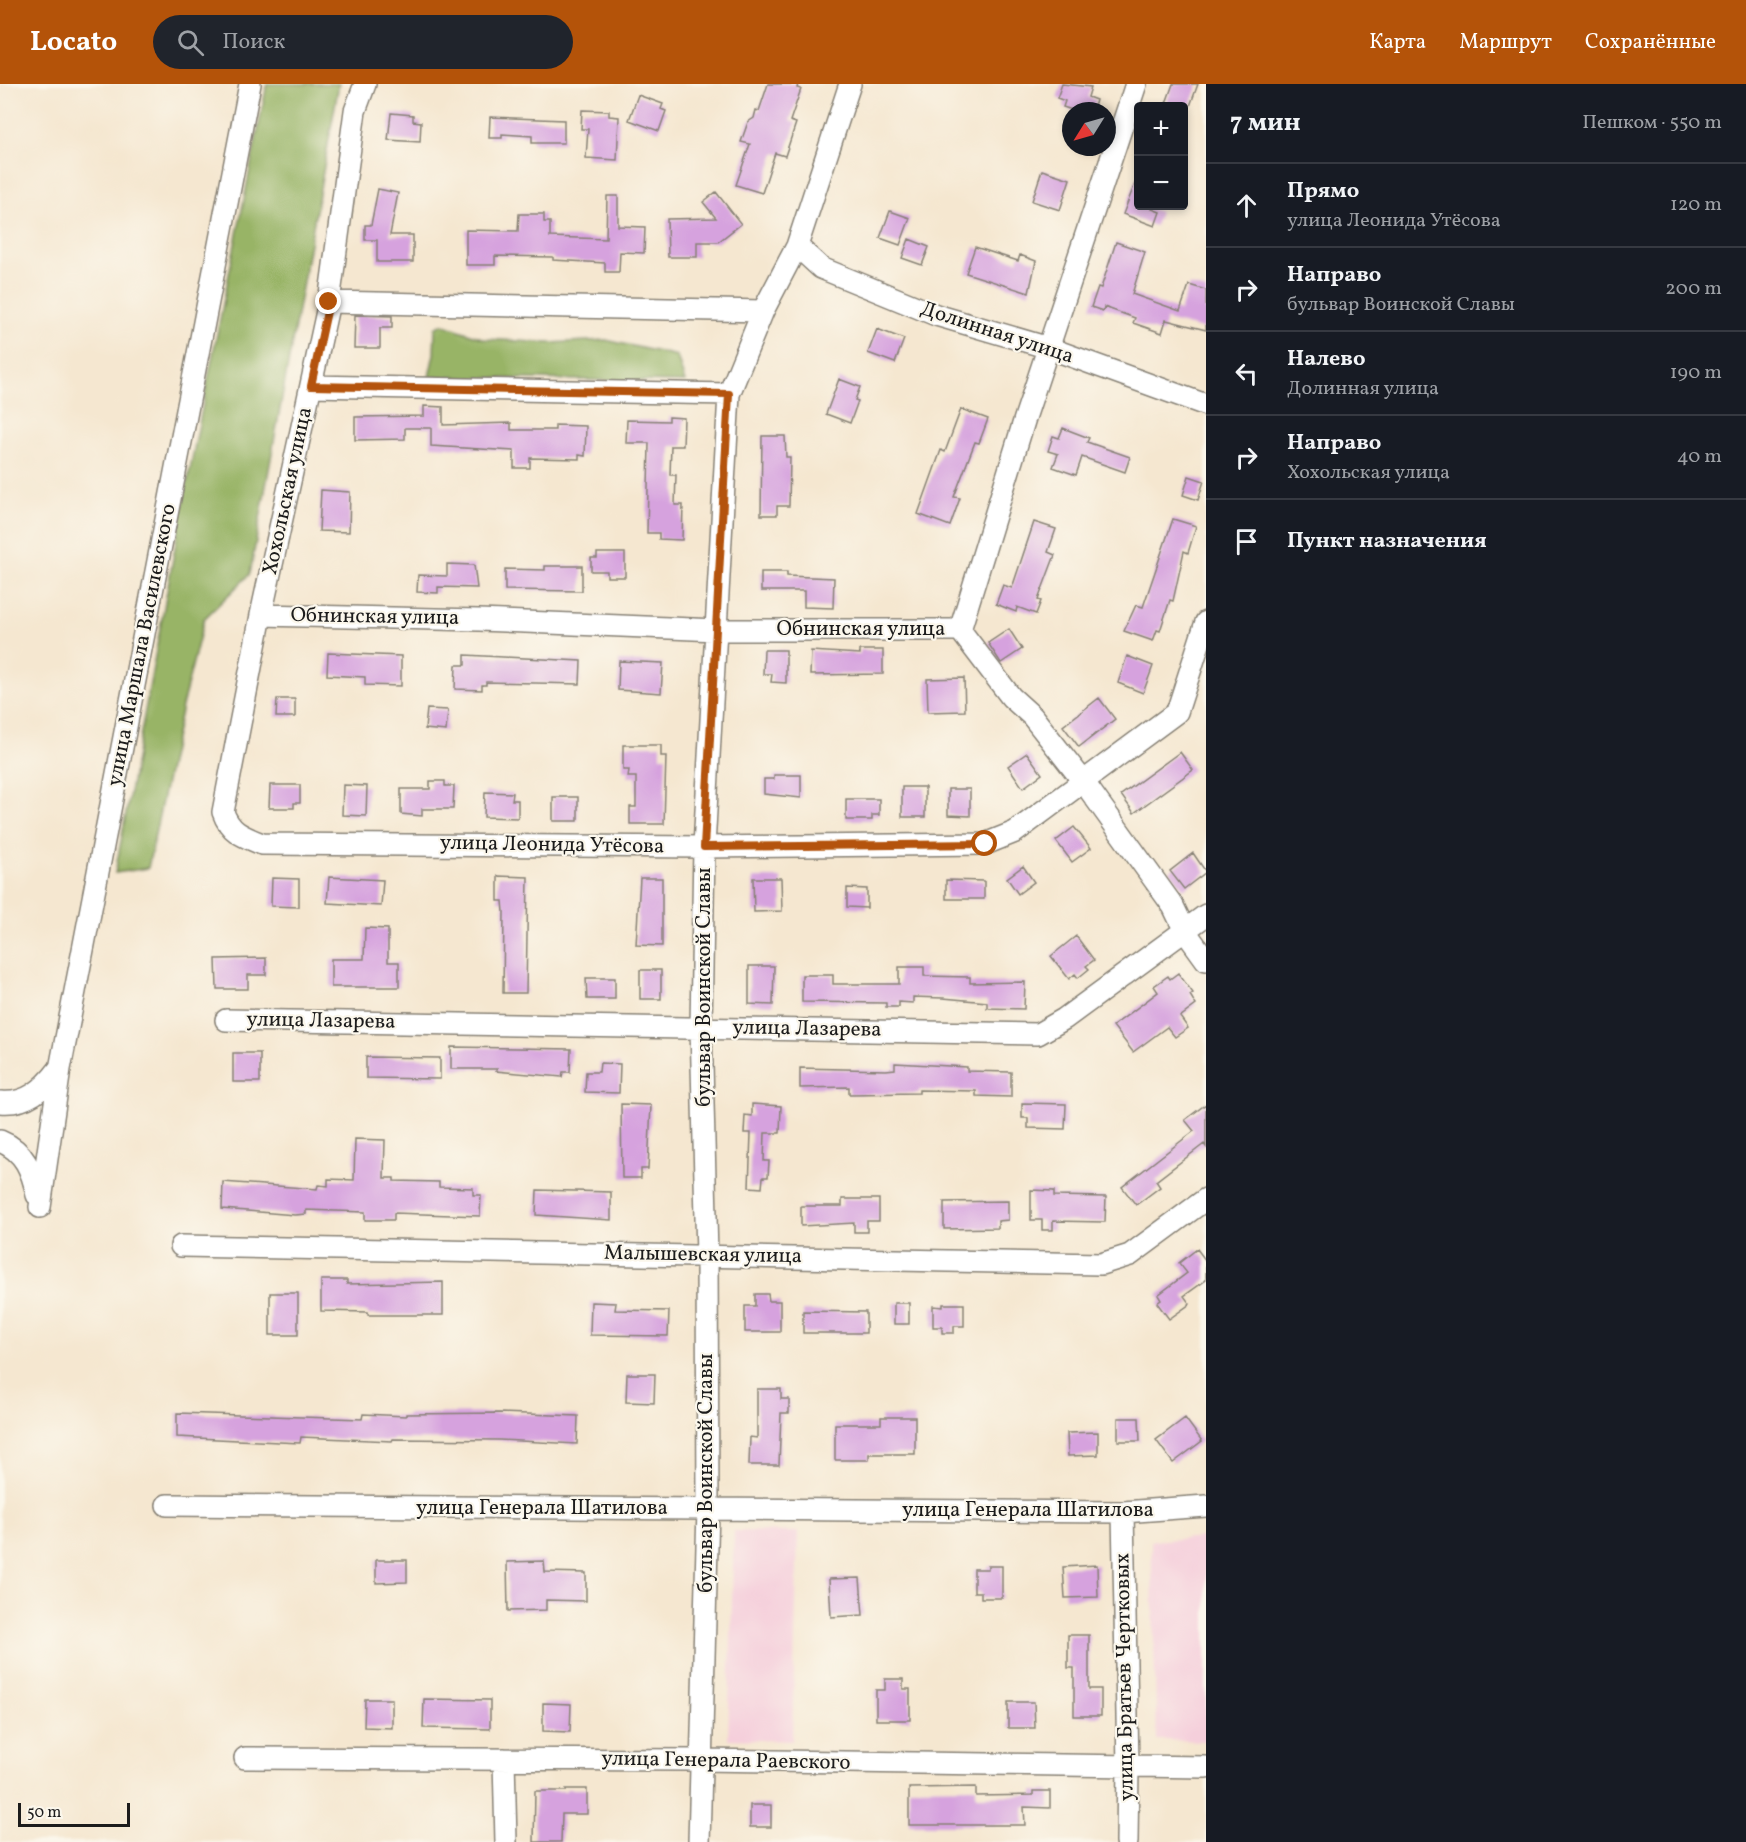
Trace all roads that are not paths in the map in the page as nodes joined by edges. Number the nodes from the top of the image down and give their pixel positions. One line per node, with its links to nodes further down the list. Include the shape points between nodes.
1 (250, 84): 24 (street, улица Маршала Василевского)
2 (365, 84): 6 (street, Хохольская улица, via 355,111)
3 (850, 84): 5 (street, бульвар Воинской Славы)
4 (1136, 84): 8 (street, Обнинская улица)
5 (797, 246): 7 (street, бульвар Воинской Славы); 8 (street, Долинная улица, via 821,268 936,315)
6 (329, 302): 7 (street); 9 (street, Хохольская улица)
7 (763, 311): 10 (street, бульвар Воинской Славы)
8 (1049, 348): 11 (street, Долинная улица); 15 (street, Обнинская улица)
9 (311, 386): 10 (street); 12 (street, Хохольская улица)
10 (729, 394): 14 (street, бульвар Воинской Славы)
11 (1206, 405)
12 (261, 615): 14 (street, Обнинская улица); 17 (street, Хохольская улица, via 223,812)
13 (1206, 622): 16 (street, улица Леонида Утёсова, via 1177,712)
14 (717, 630): 15 (street, Обнинская улица); 18 (street, бульвар Воинской Славы)
15 (960, 630): 16 (street)
16 (1083, 781): 18 (street, улица Леонида Утёсова, via 1015,832 985,844); 20 (street, via 1173,906)
17 (228, 826): 18 (street, улица Леонида Утёсова, via 238,835 262,844)
18 (704, 847): 23 (street, бульвар Воинской Славы)
19 (1206, 915): 20 (street, улица Лазарева)
20 (1185, 931): 21 (street); 23 (street, улица Лазарева, via 1038,1034)
21 (1206, 960)
22 (226, 1020): 23 (street, улица Лазарева)
23 (701, 1027): 29 (street, бульвар Воинской Славы)
24 (60, 1069): 25 (street, via 46,1087 31,1097 14,1104); 26 (street, улица Маршала Василевского, via 40,1208 31,1168 11,1145)
25 (0, 1102)
26 (0, 1141)
27 (1206, 1199): 29 (street, Малышевская улица, via 1130,1255 1101,1264)
28 (181, 1246): 29 (street, Малышевская улица)
29 (707, 1255): 32 (street, бульвар Воинской Славы)
30 (167, 1505): 32 (street, улица Генерала Шатилова)
31 (1206, 1506): 33 (street, улица Генерала Шатилова)
32 (708, 1509): 33 (street, улица Генерала Шатилова); 36 (street, бульвар Воинской Славы)
33 (1123, 1512): 37 (street, улица Братьев Чертковых)
34 (245, 1758): 35 (street, улица Генерала Раевского)
35 (504, 1760): 36 (street, улица Генерала Раевского); 39 (street)
36 (700, 1760): 37 (street, улица Генерала Раевского); 40 (street, бульвар Воинской Славы)
37 (1128, 1766): 38 (street, улица Генерала Раевского); 41 (street, улица Братьев Чертковых)
38 (1206, 1767)
39 (506, 1842)
40 (699, 1842)
41 (1127, 1842)

